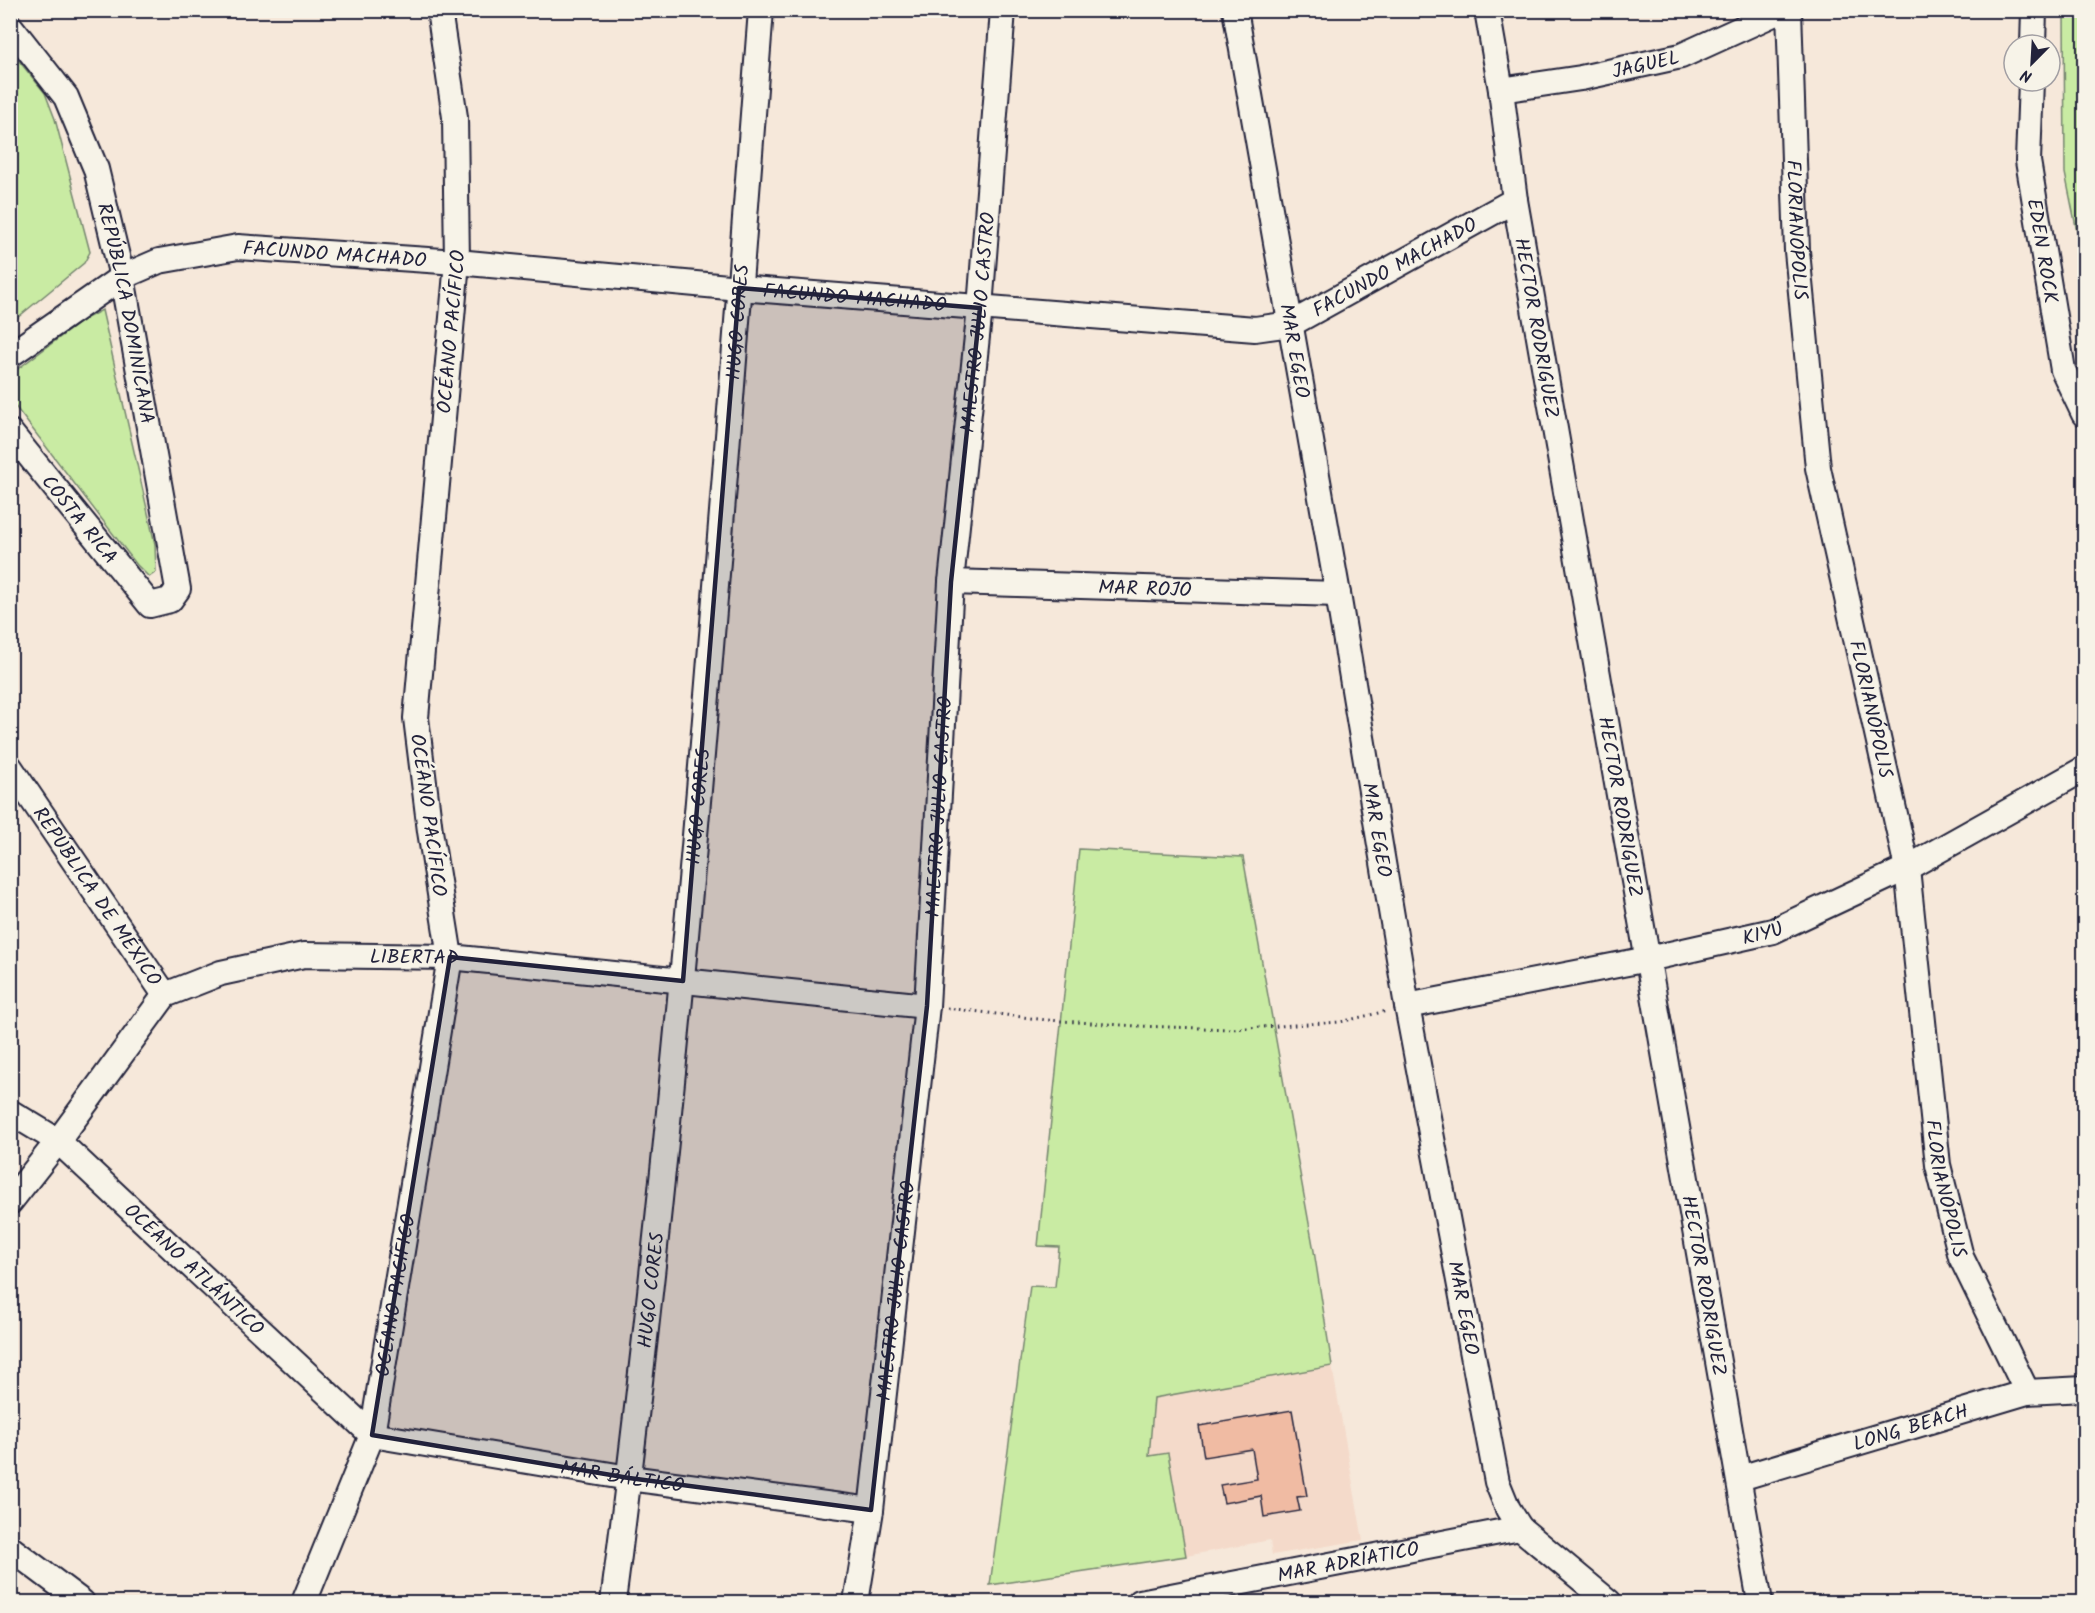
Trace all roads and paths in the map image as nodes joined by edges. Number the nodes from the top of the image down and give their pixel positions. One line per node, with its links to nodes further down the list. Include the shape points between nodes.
1 (439, 10): 14 (street, OCÉANO PACÍFICO, via 455,117)
2 (761, 10): 16 (street, HUGO CORES)
3 (1003, 10): 17 (street, MAESTRO JULIO CASTRO)
4 (1235, 10): 18 (street, MAR EGEO)
5 (1487, 10): 11 (street, HECTOR RODRIGUEZ)
6 (1782, 10): 11 (street, JAGUEL, via 1681,56 1581,78)
7 (1789, 10): 27 (street, FLORIANÓPOLIS, via 1797,251 1818,468)
8 (2034, 10): 10 (street)
9 (10, 26): 15 (street, REPÚBLICA DOMINICANA, via 66,97 96,169)
10 (2033, 33)
11 (1501, 90): 13 (street, HECTOR RODRIGUEZ)
12 (2031, 93): 20 (street, EDEN ROCK, via 2028,161 2063,370)
13 (1515, 201): 18 (street, FACUNDO MACHADO); 29 (street, HECTOR RODRIGUEZ)
14 (458, 262): 15 (street, FACUNDO MACHADO, via 238,247 159,261); 16 (street, FACUNDO MACHADO); 28 (street, OCÉANO PACÍFICO, via 416,718)
15 (122, 277): 19 (street, FACUNDO MACHADO); 24 (street, REPÚBLICA DOMINICANA, via 178,589 170,600)
16 (740, 288): 17 (street, FACUNDO MACHADO); 30 (street, HUGO CORES)
17 (980, 308): 18 (street, FACUNDO MACHADO, via 1255,330); 22 (street, MAESTRO JULIO CASTRO)
18 (1291, 324): 23 (street, MAR EGEO)
19 (10, 355)
20 (2085, 414)
21 (10, 432): 24 (street, COSTA RICA)
22 (951, 582): 23 (street, MAR ROJO); 32 (street, MAESTRO JULIO CASTRO)
23 (1338, 594): 33 (street, MAR EGEO)
24 (150, 605)
25 (10, 767): 31 (street, REPÚBLICA DE MÉXICO)
26 (2085, 769): 27 (street, KIYÚ)
27 (1907, 868): 29 (street, KIYÚ, via 1773,931); 38 (street, FLORIANÓPOLIS, via 1938,1165 1961,1257)
28 (450, 957): 30 (street, LIBERTAD); 31 (street, LIBERTAD, via 304,955 220,973); 39 (street, OCÉANO PACÍFICO)
29 (1648, 959): 33 (street, KIYÚ); 41 (street, HECTOR RODRIGUEZ)
30 (683, 981): 32 (street, LIBERTAD); 40 (street, HUGO CORES)
31 (165, 995): 35 (street)
32 (927, 1006): 33 (path, via 1047,1020 1232,1029 1340,1022); 42 (street, MAESTRO JULIO CASTRO)
33 (1407, 1006): 43 (street, MAR EGEO, via 1497,1482)
34 (10, 1112): 35 (street, OCÉANO ATLÁNTICO)
35 (58, 1141): 36 (street); 39 (street, OCÉANO ATLÁNTICO)
36 (10, 1202)
37 (2085, 1389): 38 (street, LONG BEACH)
38 (2026, 1392): 41 (street, LONG BEACH)
39 (372, 1435): 40 (street, MAR BÁLTICO); 46 (street, OCÉANO PACÍFICO)
40 (629, 1478): 42 (street, MAR BÁLTICO); 47 (street, HUGO CORES)
41 (1740, 1478): 51 (street, HECTOR RODRIGUEZ)
42 (871, 1510): 48 (street, MAESTRO JULIO CASTRO)
43 (1520, 1528): 49 (street, MAR ADRÍATICO); 50 (street, MAR EGEO)
44 (10, 1548): 45 (street)
45 (82, 1602)
46 (304, 1602)
47 (613, 1602)
48 (856, 1602)
49 (1140, 1602)
50 (1609, 1602)
51 (1760, 1602)

